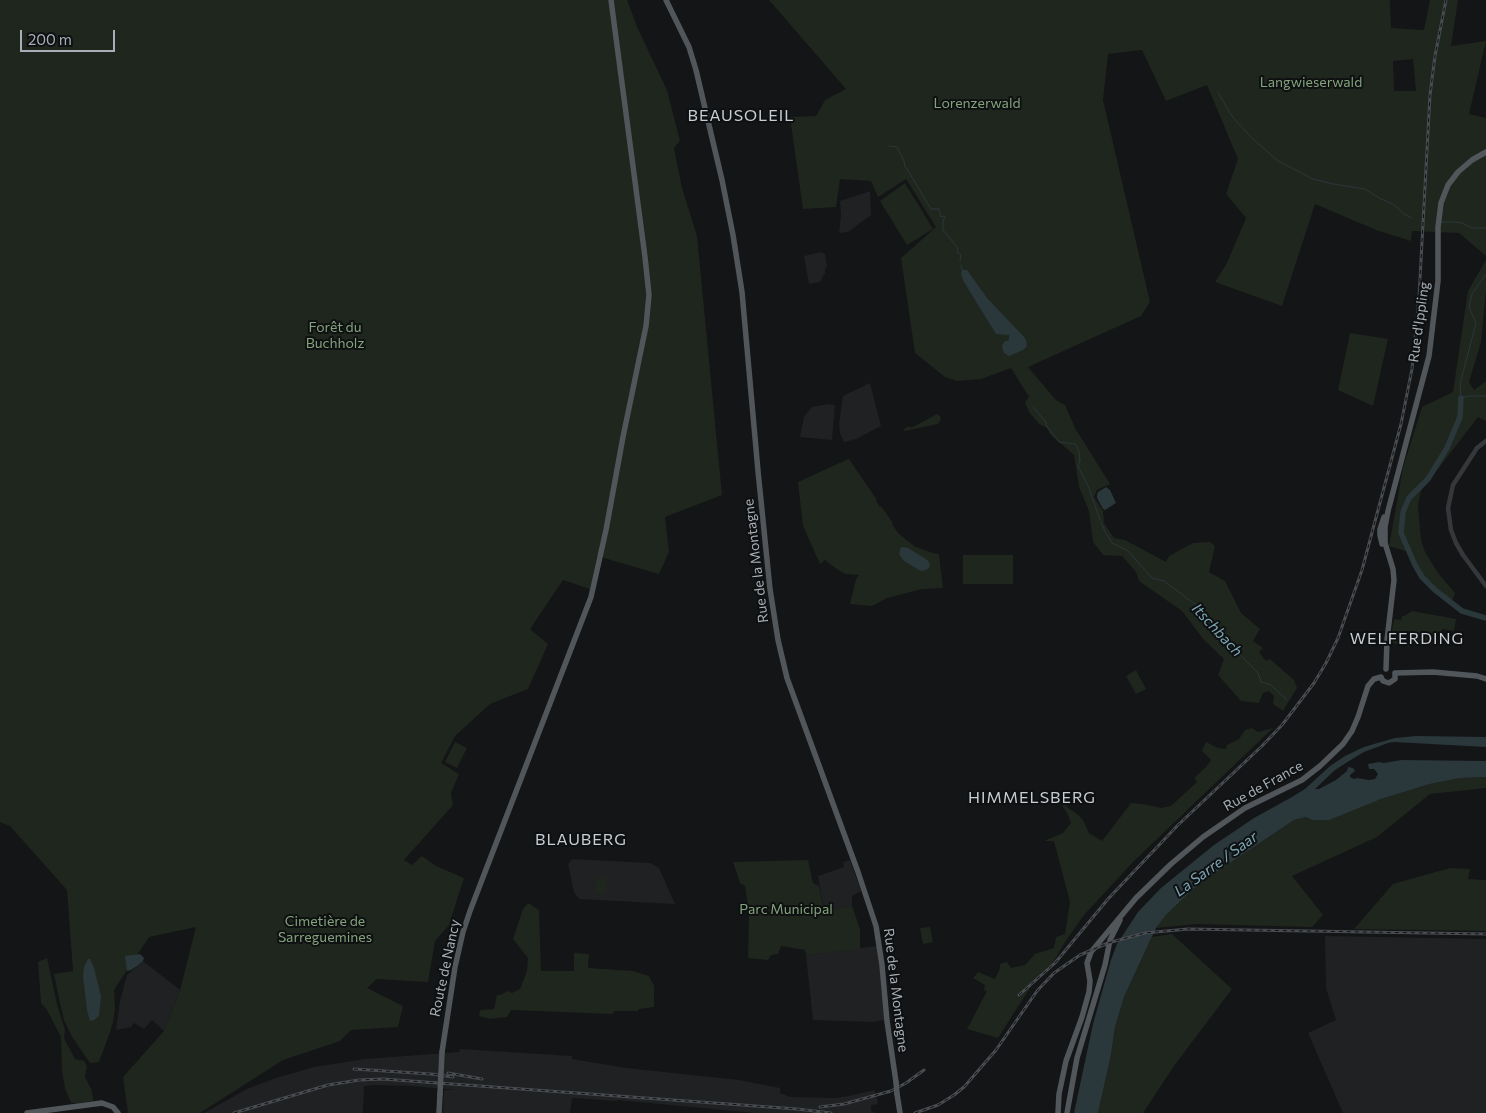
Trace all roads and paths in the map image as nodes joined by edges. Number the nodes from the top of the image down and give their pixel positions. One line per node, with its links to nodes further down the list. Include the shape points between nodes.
1 (610, 0): 13 (main road, Route de Nancy, bridge, via 644,248 649,295 646,326 591,597 463,932 442,1052)
2 (666, 0): 16 (main road, Rue de la Montagne, bridge, via 689,47 696,70 722,180 742,292 770,589 778,640 787,678 876,926)
3 (1486, 152): 6 (main road, Rue d'Ippling, via 1458,172 1448,185 1441,203 1439,274 1430,347 1380,535 1394,580)
4 (1486, 441): 5 (street, via 1477,448 1453,485 1448,508 1456,543)
5 (1486, 586)
6 (1386, 669): 7 (main road); 8 (main road)
7 (1395, 673): 8 (main road, via 1389,683); 9 (main road, via 1433,672)
8 (1382, 677): 10 (main road, Rue de France, via 1374,679 1368,686 1352,731 1320,766 1297,784 1227,820)
9 (1486, 679)
10 (1153, 880): 11 (main road); 17 (main road, Rue de France, via 1088,956 1090,984 1086,1005 1063,1072)
11 (1119, 922): 12 (main road, via 1110,940); 12 (main road, via 1090,959 1092,992)
12 (1077, 1058): 18 (main road)
13 (438, 1112)
14 (27, 1113): 15 (main road, via 94,1104 108,1104)
15 (118, 1113)
16 (900, 1113)
17 (1058, 1113)
18 (1067, 1113)

